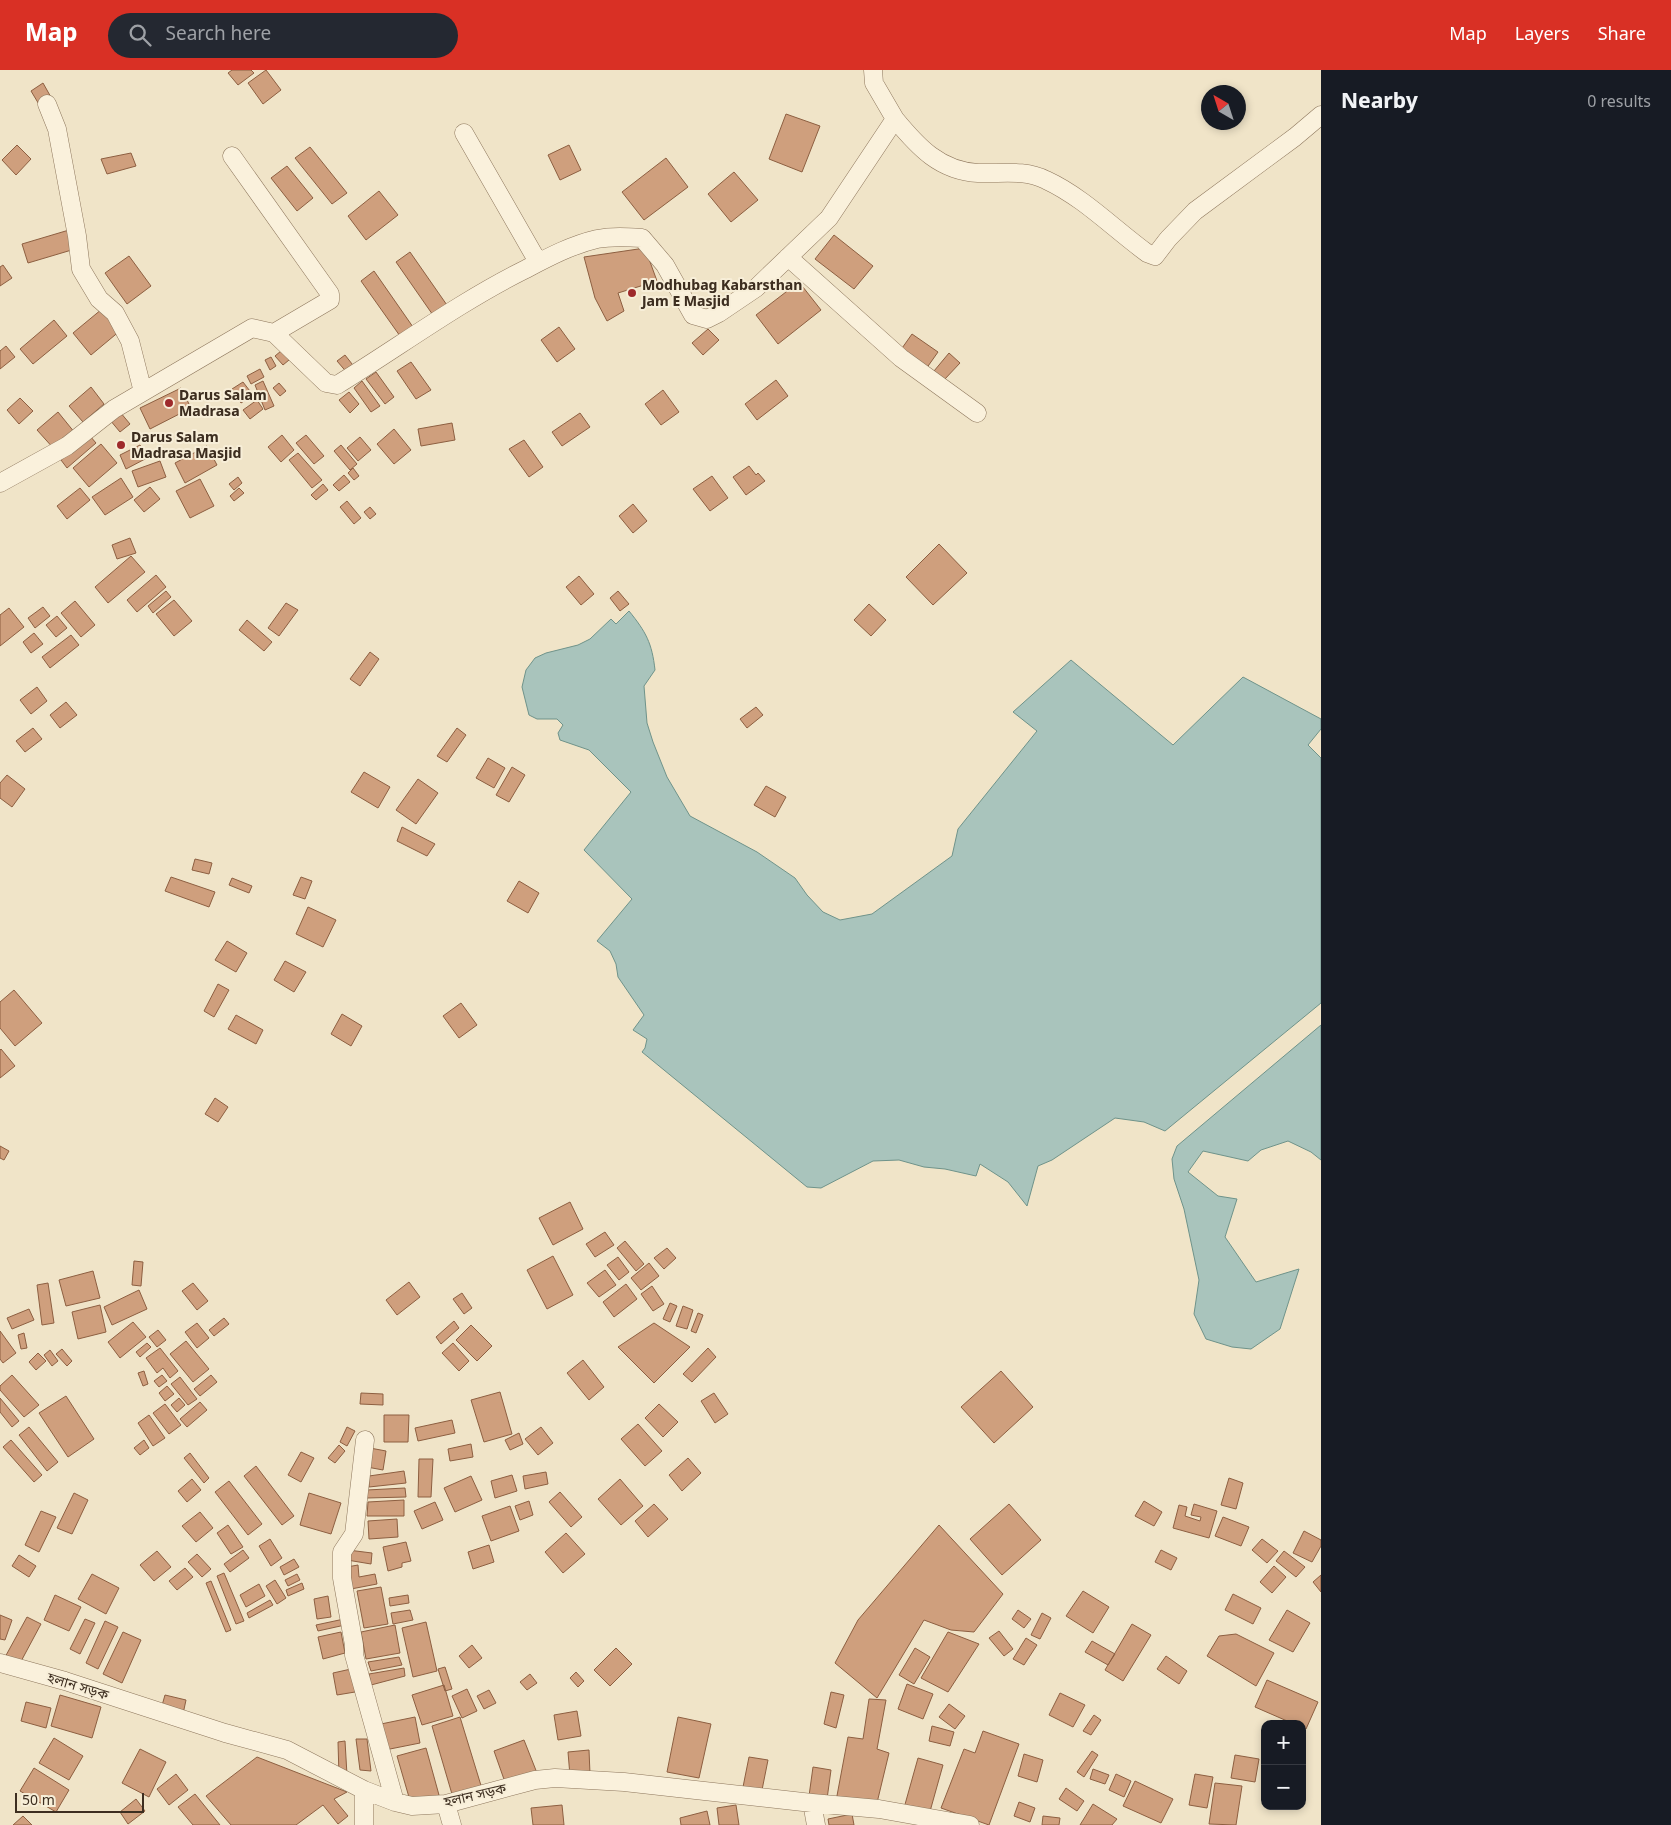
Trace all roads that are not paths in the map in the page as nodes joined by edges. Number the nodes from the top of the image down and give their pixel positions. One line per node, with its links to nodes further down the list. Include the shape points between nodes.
1 (873, 70): 4 (street, via 874,83)
2 (47, 104): 10 (street, via 57,129 81,269 99,298 115,312 130,342)
3 (1321, 115): 4 (street, via 1195,211 1155,256 1045,179 1024,173 978,173 953,169 914,142)
4 (895, 119): 7 (street, via 829,218)
5 (464, 132): 8 (street)
6 (232, 156): 9 (street, via 330,294 330,300)
7 (788, 258): 8 (street, via 756,288 707,319 694,315 665,265 642,238 619,236 598,239); 11 (street, via 901,358)
8 (538, 262): 9 (street, via 469,299 337,386 326,383)
9 (274, 333): 10 (street, via 252,328)
10 (143, 392): 12 (street, via 114,409 67,446)
11 (977, 413)
12 (0, 483)
13 (365, 1440): 16 (street, via 354,1534 342,1552 342,1578 354,1655)
14 (0, 1664): 15 (street, হলান সড়ক, via 287,1750)
15 (364, 1790): 16 (street, হলান সড়ক); 19 (street)
16 (395, 1802): 18 (street, হলান সড়ক, via 412,1806)
17 (812, 1803): 18 (street, হলান সড়ক, via 659,1785 555,1778 535,1780); 21 (street); 22 (street, হলান সড়ক, via 878,1809)
18 (446, 1804): 20 (street)
19 (364, 1825)
20 (452, 1825)
21 (816, 1825)
22 (970, 1825)

